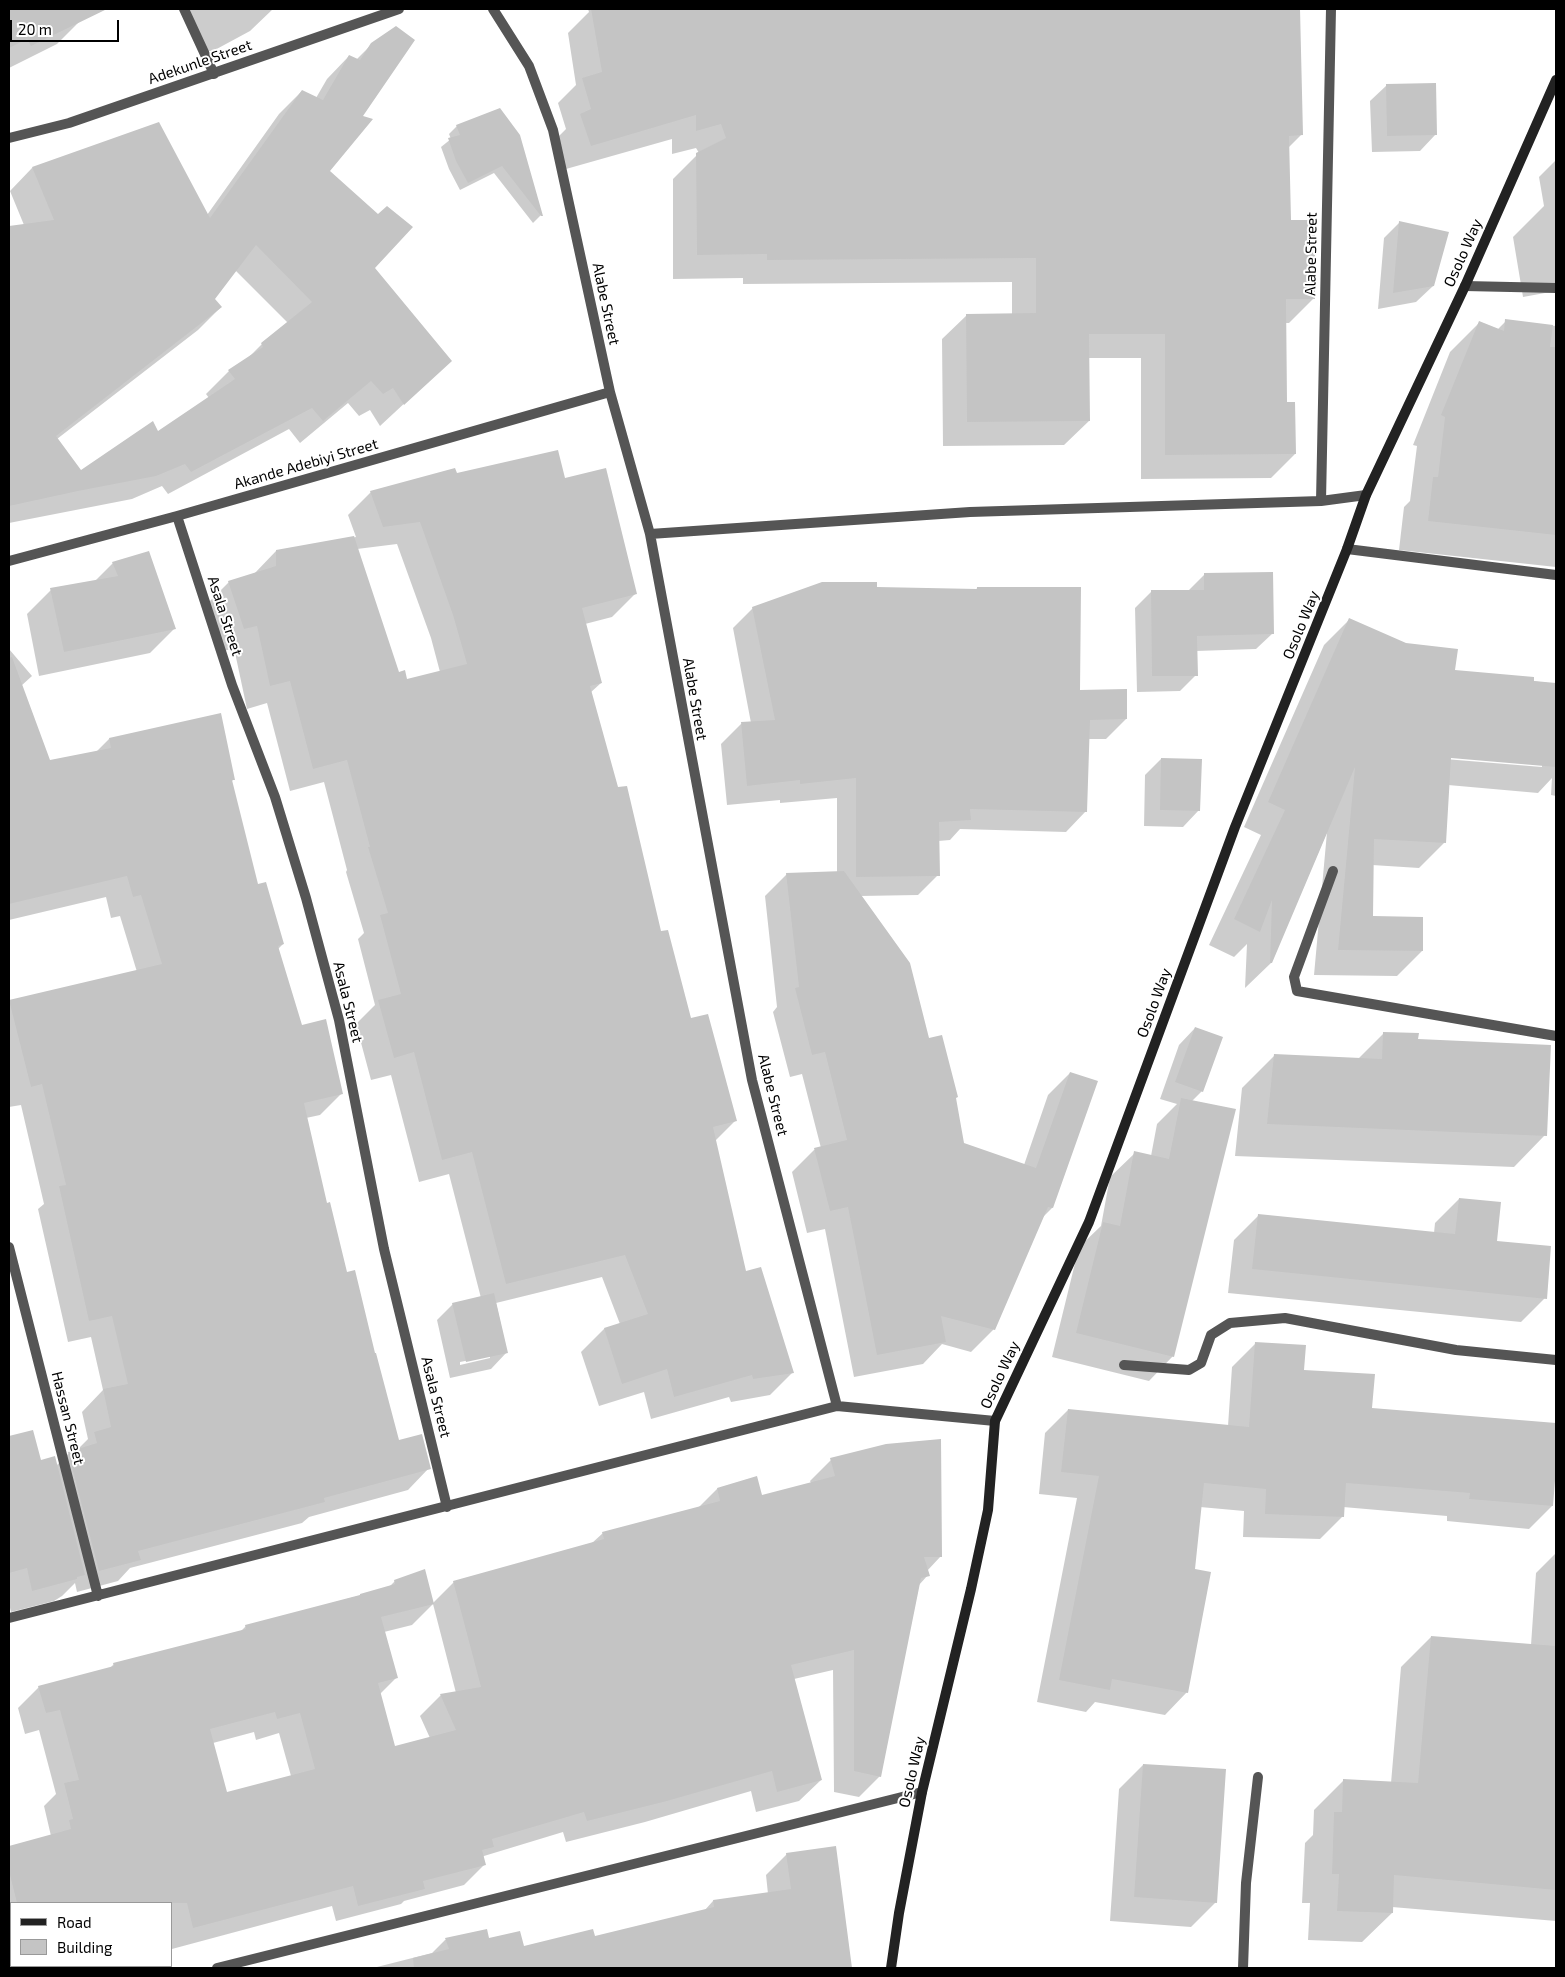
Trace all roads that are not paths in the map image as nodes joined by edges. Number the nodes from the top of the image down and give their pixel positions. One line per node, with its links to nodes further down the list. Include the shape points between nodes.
1 (184, 9): 5 (street)
2 (399, 9): 5 (street, Adekunle Street)
3 (493, 9): 10 (street, Alabe Street, via 529,66 553,130)
4 (1331, 9): 12 (street, Alabe Street)
5 (214, 74): 7 (street, Adekunle Street, via 69,123)
6 (1556, 80): 8 (main road, Osolo Way)
7 (9, 138)
8 (1465, 286): 9 (street); 11 (main road, Osolo Way)
9 (1556, 288)
10 (610, 392): 13 (street, Akande Adebiyi Street); 14 (street, Alabe Street)
11 (1366, 495): 12 (street); 15 (main road, Osolo Way)
12 (1321, 501): 14 (street, via 970,512)
13 (177, 516): 16 (street, Akande Adebiyi Street); 25 (street, Asala Street, via 232,685 274,797 311,917 339,1020 384,1249)
14 (650, 534): 23 (street, Alabe Street, via 752,1080)
15 (1347, 549): 17 (street); 24 (main road, Osolo Way, via 1235,827 1089,1222)
16 (9, 561)
17 (1556, 575)
18 (1333, 871): 19 (street, via 1294,977 1297,991)
19 (1556, 1036)
20 (9, 1247): 26 (street, Hassan Street)
21 (1556, 1360): 22 (street, via 1456,1350 1285,1318 1230,1323 1211,1335 1201,1363 1189,1370)
22 (1124, 1365)
23 (837, 1406): 24 (street); 25 (street)
24 (995, 1421): 29 (main road, Osolo Way, via 988,1510)
25 (447, 1507): 26 (street)
26 (98, 1596): 27 (street)
27 (9, 1618)
28 (1258, 1777): 32 (street, via 1246,1883)
29 (922, 1792): 30 (street); 31 (main road, Osolo Way)
30 (218, 1968)
31 (891, 1968)
32 (1243, 1968)

